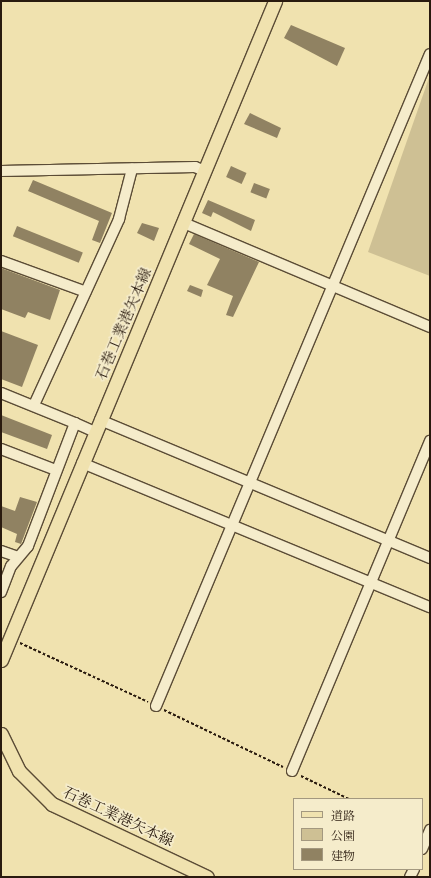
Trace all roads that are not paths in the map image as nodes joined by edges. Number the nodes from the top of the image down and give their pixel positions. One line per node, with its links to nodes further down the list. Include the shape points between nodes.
1 (275, 1): 5 (main road, 石巻工業港矢本線)
2 (430, 54): 8 (street)
3 (132, 169): 4 (street); 5 (street, via 195,168); 9 (street, via 119,219)
4 (1, 171)
5 (205, 171): 6 (main road, 石巻工業港矢本線)
6 (184, 223): 8 (street); 13 (main road, 石巻工業港矢本線)
7 (1, 261): 9 (street)
8 (332, 286): 10 (street); 20 (street)
9 (86, 292): 12 (street)
10 (430, 327)
11 (1, 393): 12 (street)
12 (34, 406): 14 (street)
13 (100, 420): 15 (main road, 石巻工業港矢本線); 20 (street)
14 (75, 423): 15 (street); 19 (street)
15 (95, 432): 18 (main road, 石巻工業港矢本線)
16 (430, 441): 22 (street)
17 (1, 449): 19 (street)
18 (82, 463): 21 (street); 29 (main road, 石巻工業港矢本線)
19 (56, 470): 24 (street, via 28,546)
20 (248, 482): 21 (street); 22 (street)
21 (231, 523): 26 (street); 30 (street)
22 (387, 541): 25 (street); 26 (street)
23 (1, 551): 24 (street)
24 (18, 557): 27 (street)
25 (430, 558)
26 (370, 581): 28 (street); 32 (street)
27 (1, 592)
28 (430, 607)
29 (1, 660)
30 (156, 706)
31 (1, 734): 35 (main road, 石巻工業港矢本線, via 19,771 52,804)
32 (292, 771)
33 (430, 830): 34 (street)
34 (423, 847)
35 (207, 877)

